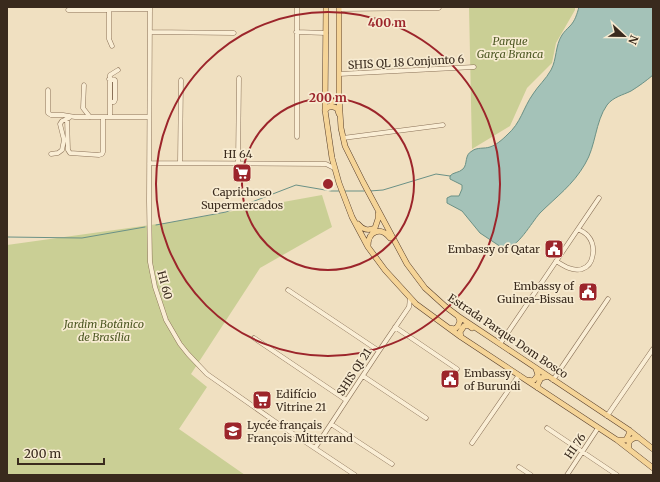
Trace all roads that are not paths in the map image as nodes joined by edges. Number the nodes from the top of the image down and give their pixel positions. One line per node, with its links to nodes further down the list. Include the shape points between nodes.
1 (297, 7): 9 (street)
2 (326, 7): 10 (main road)
3 (109, 8): 4 (street); 7 (street); 12 (street, via 109,39)
4 (150, 8): 8 (street, HI 60)
5 (339, 8): 6 (street); 15 (main road, Estrada Parque Dom Bosco)
6 (439, 8)
7 (68, 10)
8 (150, 32): 11 (street); 30 (street, HI 60)
9 (296, 32): 10 (street); 34 (street)
10 (326, 32): 23 (main road)
11 (234, 33)
12 (112, 46)
13 (474, 68): 15 (street, SHIS QL 18 Conjunto 6)
14 (118, 70): 17 (street, via 110,74)
15 (339, 74): 24 (main road, Estrada Parque Dom Bosco)
16 (239, 78): 40 (street)
17 (109, 79): 20 (street, via 115,80); 21 (street)
18 (181, 80): 38 (street)
19 (84, 85): 27 (street, via 83,108)
20 (115, 88): 21 (street); 25 (street, via 115,100)
21 (110, 89): 25 (street)
22 (48, 90): 31 (street, via 48,114)
23 (326, 94): 24 (main road, via 332,102 337,101); 26 (main road)
24 (339, 97): 32 (main road, Estrada Parque Dom Bosco)
25 (110, 102): 29 (street)
26 (326, 110): 32 (main road, via 330,106 335,107); 37 (main road)
27 (90, 117): 28 (street); 31 (street)
28 (103, 117): 29 (street); 31 (street, via 103,152 99,155 70,154)
29 (110, 117): 30 (street)
30 (149, 117): 39 (street, HI 60)
31 (69, 118): 36 (street, via 60,124 64,140 62,150)
32 (341, 121): 35 (main road, Estrada Parque Dom Bosco)
33 (443, 125): 35 (street)
34 (297, 138)
35 (343, 138): 44 (main road, Estrada Parque Dom Bosco)
36 (51, 154)
37 (332, 158): 41 (street); 42 (main road)
38 (180, 162): 39 (street, HI 64); 40 (street, HI 64)
39 (149, 163): 81 (street, HI 60, via 152,275 162,308 175,336 199,366 219,384)
40 (238, 163): 41 (street, HI 64)
41 (326, 164): 42 (street, HI 64)
42 (334, 168): 45 (main road)
43 (599, 198): 46 (street)
44 (377, 209): 45 (main road, via 377,224 371,230 364,229); 47 (main road, Estrada Parque Dom Bosco)
45 (352, 217): 48 (main road)
46 (578, 229): 49 (street); 49 (street, via 588,236 592,244 593,253 589,263 583,269 576,270)
47 (394, 243): 48 (main road, via 387,234 378,231 372,233); 55 (main road, Estrada Parque Dom Bosco, via 420,283)
48 (368, 247): 51 (main road)
49 (556, 261): 61 (street)
50 (288, 290): 63 (street)
51 (410, 298): 53 (main road); 54 (street)
52 (608, 299): 69 (street)
53 (416, 304): 54 (street, SHIS QI 21); 57 (main road)
54 (409, 308): 56 (street, SHIS QI 21)
55 (458, 316): 57 (main road, via 458,326 455,329); 58 (main road, Estrada Parque Dom Bosco)
56 (395, 327): 63 (street, SHIS QI 21); 64 (street)
57 (448, 328): 59 (main road)
58 (478, 330): 59 (main road, via 468,325 464,326 460,332); 61 (main road, Estrada Parque Dom Bosco)
59 (461, 337): 67 (main road)
60 (254, 338): 71 (street)
61 (500, 344): 65 (main road, Estrada Parque Dom Bosco)
62 (653, 349): 72 (street)
63 (379, 351): 66 (street, SHIS QI 21)
64 (457, 369)
65 (536, 369): 67 (main road, via 538,374 534,380); 68 (main road, Estrada Parque Dom Bosco)
66 (363, 376): 71 (street, SHIS QI 21); 73 (street)
67 (520, 376): 70 (main road); 80 (street)
68 (548, 376): 69 (main road, Estrada Parque Dom Bosco); 70 (main road, via 541,378)
69 (553, 380): 72 (main road, Estrada Parque Dom Bosco)
70 (538, 388): 76 (main road)
71 (346, 400): 74 (street, SHIS QI 21)
72 (607, 416): 77 (main road, Estrada Parque Dom Bosco)
73 (426, 418)
74 (331, 424): 81 (street, SHIS QI 21); 85 (street)
75 (547, 428): 84 (street)
76 (598, 428): 79 (main road); 84 (street, HI 76)
77 (629, 430): 78 (main road, Estrada Parque Dom Bosco); 79 (main road, via 626,440)
78 (638, 437): 82 (main road, via 631,439 628,443); 83 (main road, Estrada Parque Dom Bosco)
79 (617, 440): 82 (main road)
80 (472, 443)
81 (315, 448): 88 (street, HI 60)
82 (629, 448): 87 (main road)
83 (653, 449)
84 (582, 452): 90 (street, HI 76); 91 (street)
85 (392, 464)
86 (519, 467): 89 (street)
87 (653, 468)
88 (355, 475)
89 (531, 475)
90 (567, 475)
91 (617, 475)

